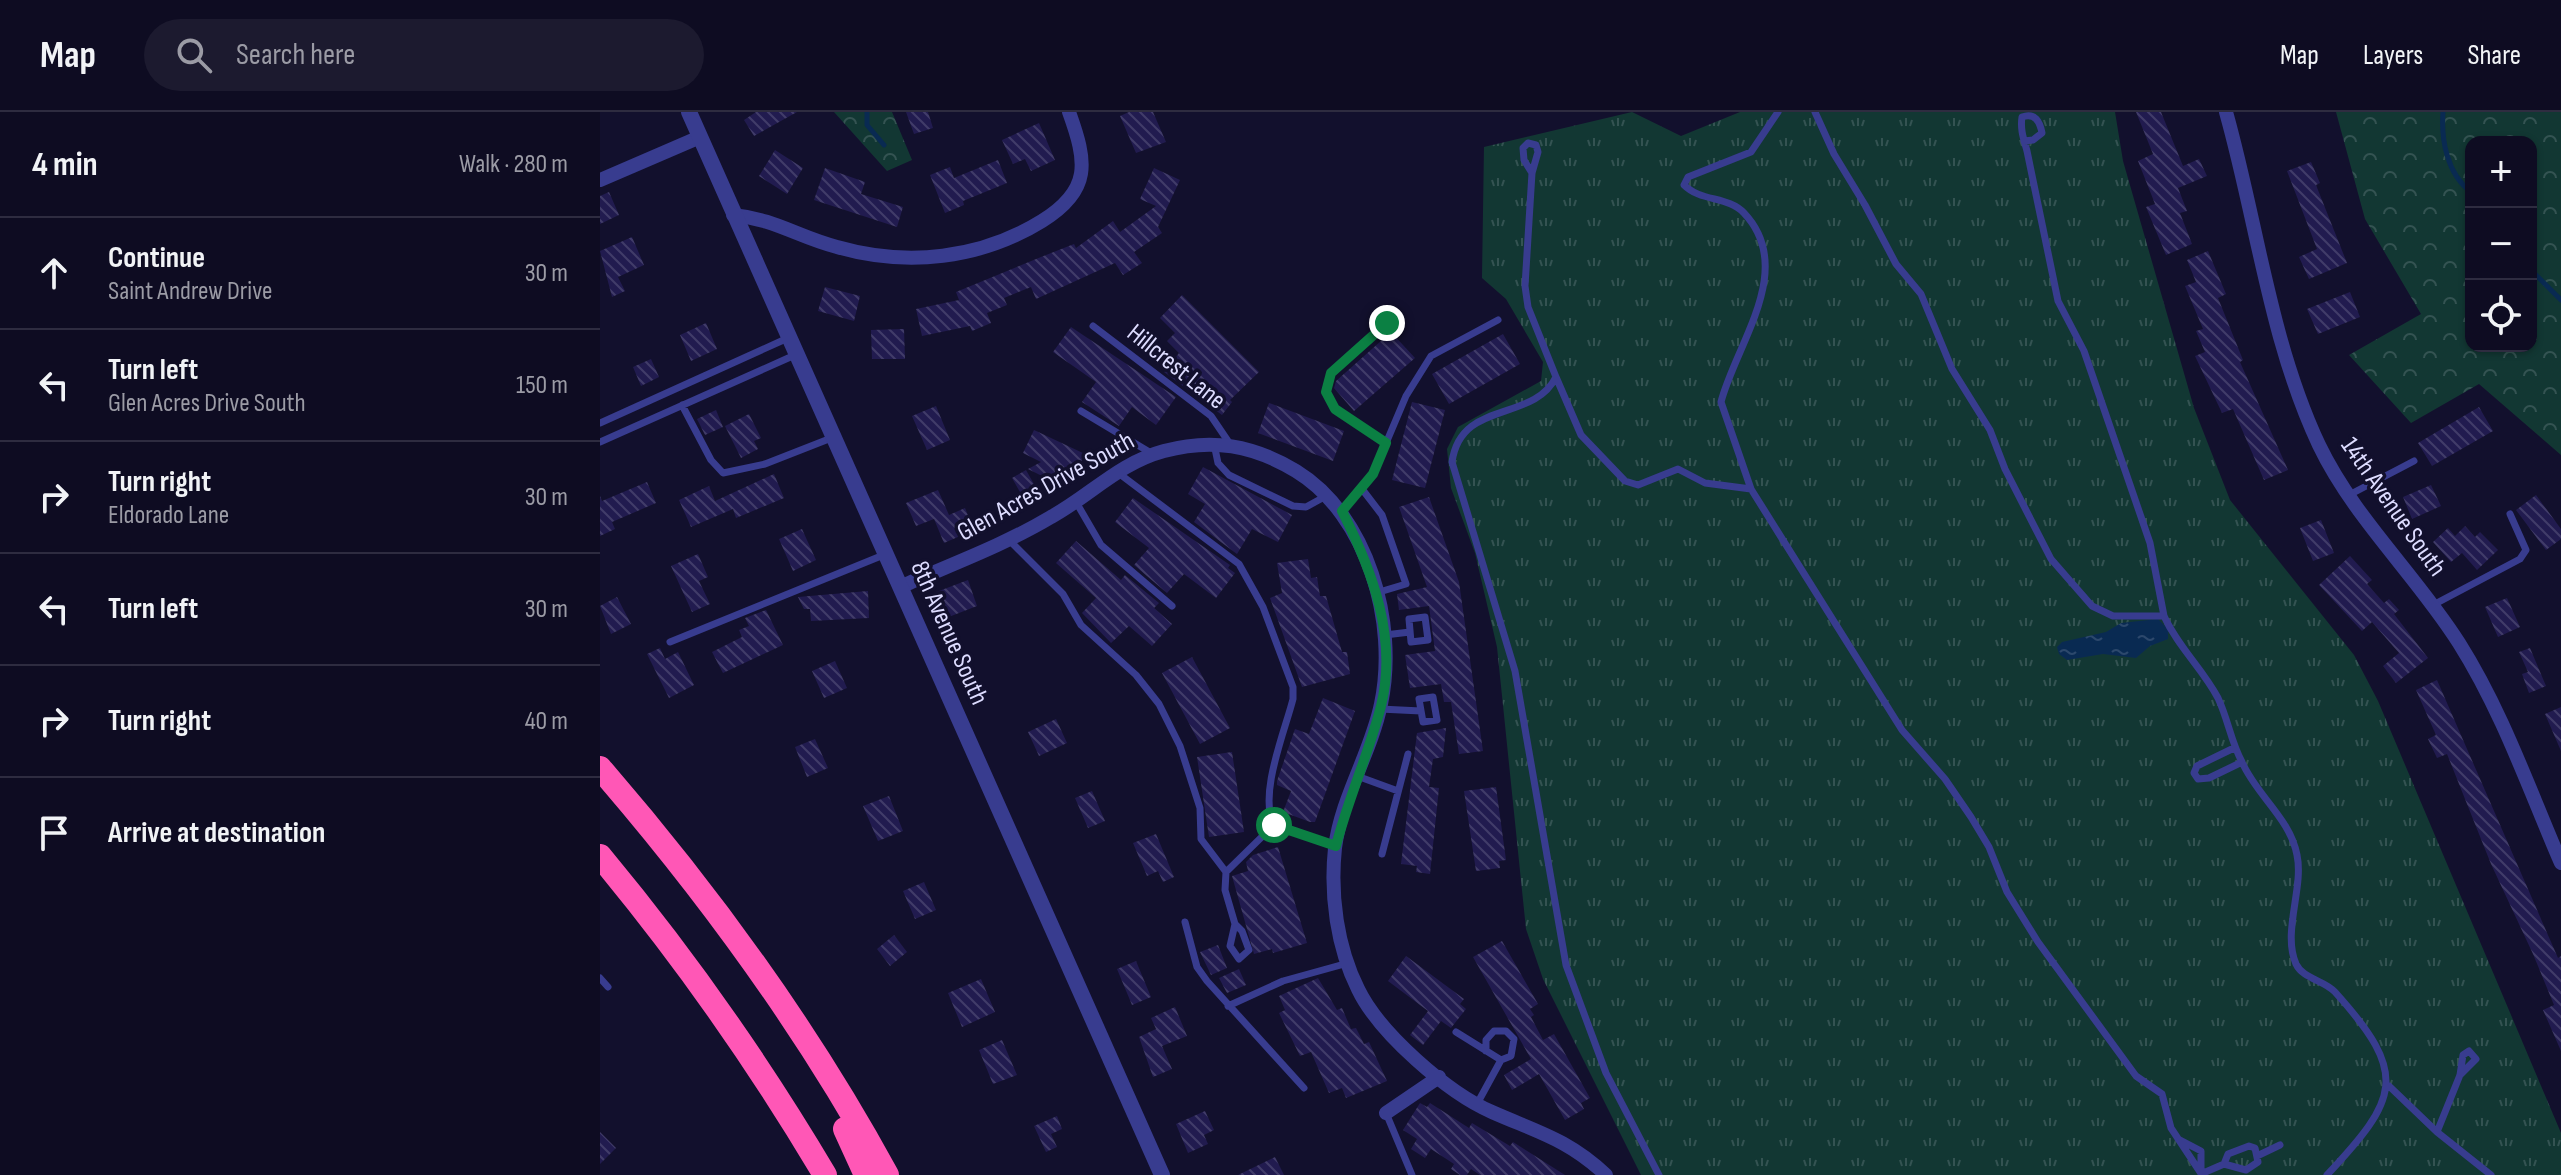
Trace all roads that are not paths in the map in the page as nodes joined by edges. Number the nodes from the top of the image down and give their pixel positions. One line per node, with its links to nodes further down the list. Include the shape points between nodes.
1 (689, 112): 6 (street, 8th Avenue South)
2 (1069, 112): 10 (street, via 1082,147 1076,193 1030,229 993,245 935,258 893,256 837,247 765,218)
3 (1778, 112): 29 (lane, via 1751,152 1688,177 1684,185 1744,212 1765,245 1756,316 1721,402)
4 (1815, 112): 41 (lane, via 1896,264 1921,294 1952,369 1990,430 2051,559 2092,606 2113,616)
5 (2226, 112): 30 (street, 14th Avenue South, via 2293,377 2318,443)
6 (700, 137): 9 (street); 10 (street, 8th Avenue South)
7 (2024, 141): 41 (lane, via 2058,301 2084,351 2150,543)
8 (1532, 173): 16 (lane, via 1525,286)
9 (600, 180)
10 (733, 215): 14 (street, 8th Avenue South)
11 (1498, 320): 22 (lane, via 1431,356 1417,374)
12 (1387, 323): 22 (lane, via 1331,373 1326,392 1335,409)
13 (1093, 326): 24 (lane, Hillcrest Lane, via 1211,416)
14 (788, 338): 15 (street, 8th Avenue South); 19 (lane)
15 (795, 355): 17 (lane); 20 (street, 8th Avenue South)
16 (1556, 377): 29 (lane, via 1573,424 1625,481 1638,485 1678,469 1705,483); 86 (lane, via 1538,396 1473,424 1455,440 1452,462 1518,685 1566,965 1606,1073)
17 (682, 405): 20 (lane, via 723,473 765,464); 21 (lane)
18 (1081, 411): 25 (lane)
19 (600, 423)
20 (834, 437): 36 (street, 8th Avenue South)
21 (600, 442)
22 (1386, 443): 28 (lane)
23 (1214, 444): 24 (street, Glen Acres Drive South); 25 (street, Glen Acres Drive South); 31 (lane, via 1218,463 1229,475 1293,506 1306,507)
24 (1230, 444): 31 (street, Glen Acres Drive South, via 1281,462)
25 (1153, 455): 27 (street, Glen Acres Drive South)
26 (2414, 461): 30 (lane)
27 (1116, 471): 32 (street, Glen Acres Drive South); 53 (lane, via 1239,564 1263,607 1293,687 1270,785)
28 (1362, 489): 33 (lane); 38 (lane, via 1382,515 1406,584)
29 (1751, 489): 76 (lane, via 1902,730 1971,817 2038,942 2136,1076 2162,1094)
30 (2349, 495): 39 (street, 14th Avenue South)
31 (1327, 496): 33 (street, Glen Acres Drive South)
32 (1076, 502): 35 (street, Glen Acres Drive South); 40 (lane, via 1101,545)
33 (1342, 511): 38 (street, Glen Acres Drive South)
34 (2510, 514): 39 (lane, via 2526,550 2520,559)
35 (1009, 540): 37 (street, Glen Acres Drive South); 58 (lane, via 1063,594 1081,625 1136,675 1159,704 1196,796 1201,839)
36 (888, 554): 37 (street, 8th Avenue South); 44 (lane)
37 (902, 586): 83 (street, 8th Avenue South)
38 (1376, 593): 43 (street, Glen Acres Drive South)
39 (2433, 605): 57 (street, 14th Avenue South, via 2486,692)
40 (1172, 606)
41 (2164, 616): 47 (lane, via 2217,698)
42 (1410, 632): 43 (lane)
43 (1385, 635): 45 (street, Glen Acres Drive South)
44 (670, 642)
45 (1380, 709): 46 (lane); 51 (street, Glen Acres Drive South)
46 (1421, 711)
47 (2234, 748): 49 (lane); 49 (lane, via 2197,766 2194,773 2198,779 2209,778)
48 (1408, 754): 52 (lane)
49 (2242, 762): 71 (lane, via 2251,785 2280,818 2297,852 2292,912 2296,964 2333,990 2371,1042)
50 (600, 768): 61 (highway)
51 (1357, 776): 52 (lane); 54 (street, Glen Acres Drive South)
52 (1398, 791): 55 (lane)
53 (1274, 825): 54 (lane); 58 (lane)
54 (1336, 846): 62 (street, Glen Acres Drive South, via 1334,898)
55 (1382, 854)
56 (600, 856): 80 (highway, via 712,998)
57 (2561, 863)
58 (1226, 872): 60 (lane, via 1225,890)
59 (1185, 922): 65 (lane, via 1197,967)
60 (1235, 924)
61 (736, 940): 81 (highway, via 804,1053); 82 (highway, via 783,1000)
62 (1348, 963): 65 (lane, via 1283,981); 70 (street, Glen Acres Drive South, via 1374,1016)
63 (600, 978): 64 (lane)
64 (608, 987)
65 (1228, 1006): 72 (lane)
66 (1456, 1032): 67 (lane)
67 (1486, 1051): 68 (lane); 68 (lane, via 1489,1035 1500,1030 1511,1034 1514,1051)
68 (1501, 1060): 73 (lane)
69 (2460, 1075): 75 (lane)
70 (1439, 1077): 73 (street, Glen Acres Drive South); 74 (street)
71 (2389, 1086): 75 (lane); 88 (lane, via 2377,1116)
72 (1304, 1088)
73 (1476, 1105): 85 (street, Glen Acres Drive South, via 1550,1134)
74 (1386, 1113): 84 (lane)
75 (2437, 1132): 89 (lane)
76 (2178, 1139): 87 (lane); 87 (lane, via 2201,1151)
77 (2280, 1145): 78 (lane)
78 (2257, 1156): 79 (lane, via 2258,1162 2246,1170); 79 (lane, via 2249,1146 2228,1154)
79 (2224, 1164): 87 (lane)
80 (825, 1175)
81 (866, 1175)
82 (887, 1175)
83 (1162, 1175)
84 (1412, 1175)
85 (1606, 1175)
86 (1659, 1175)
87 (2202, 1175)
88 (2327, 1175)
89 (2491, 1175)

